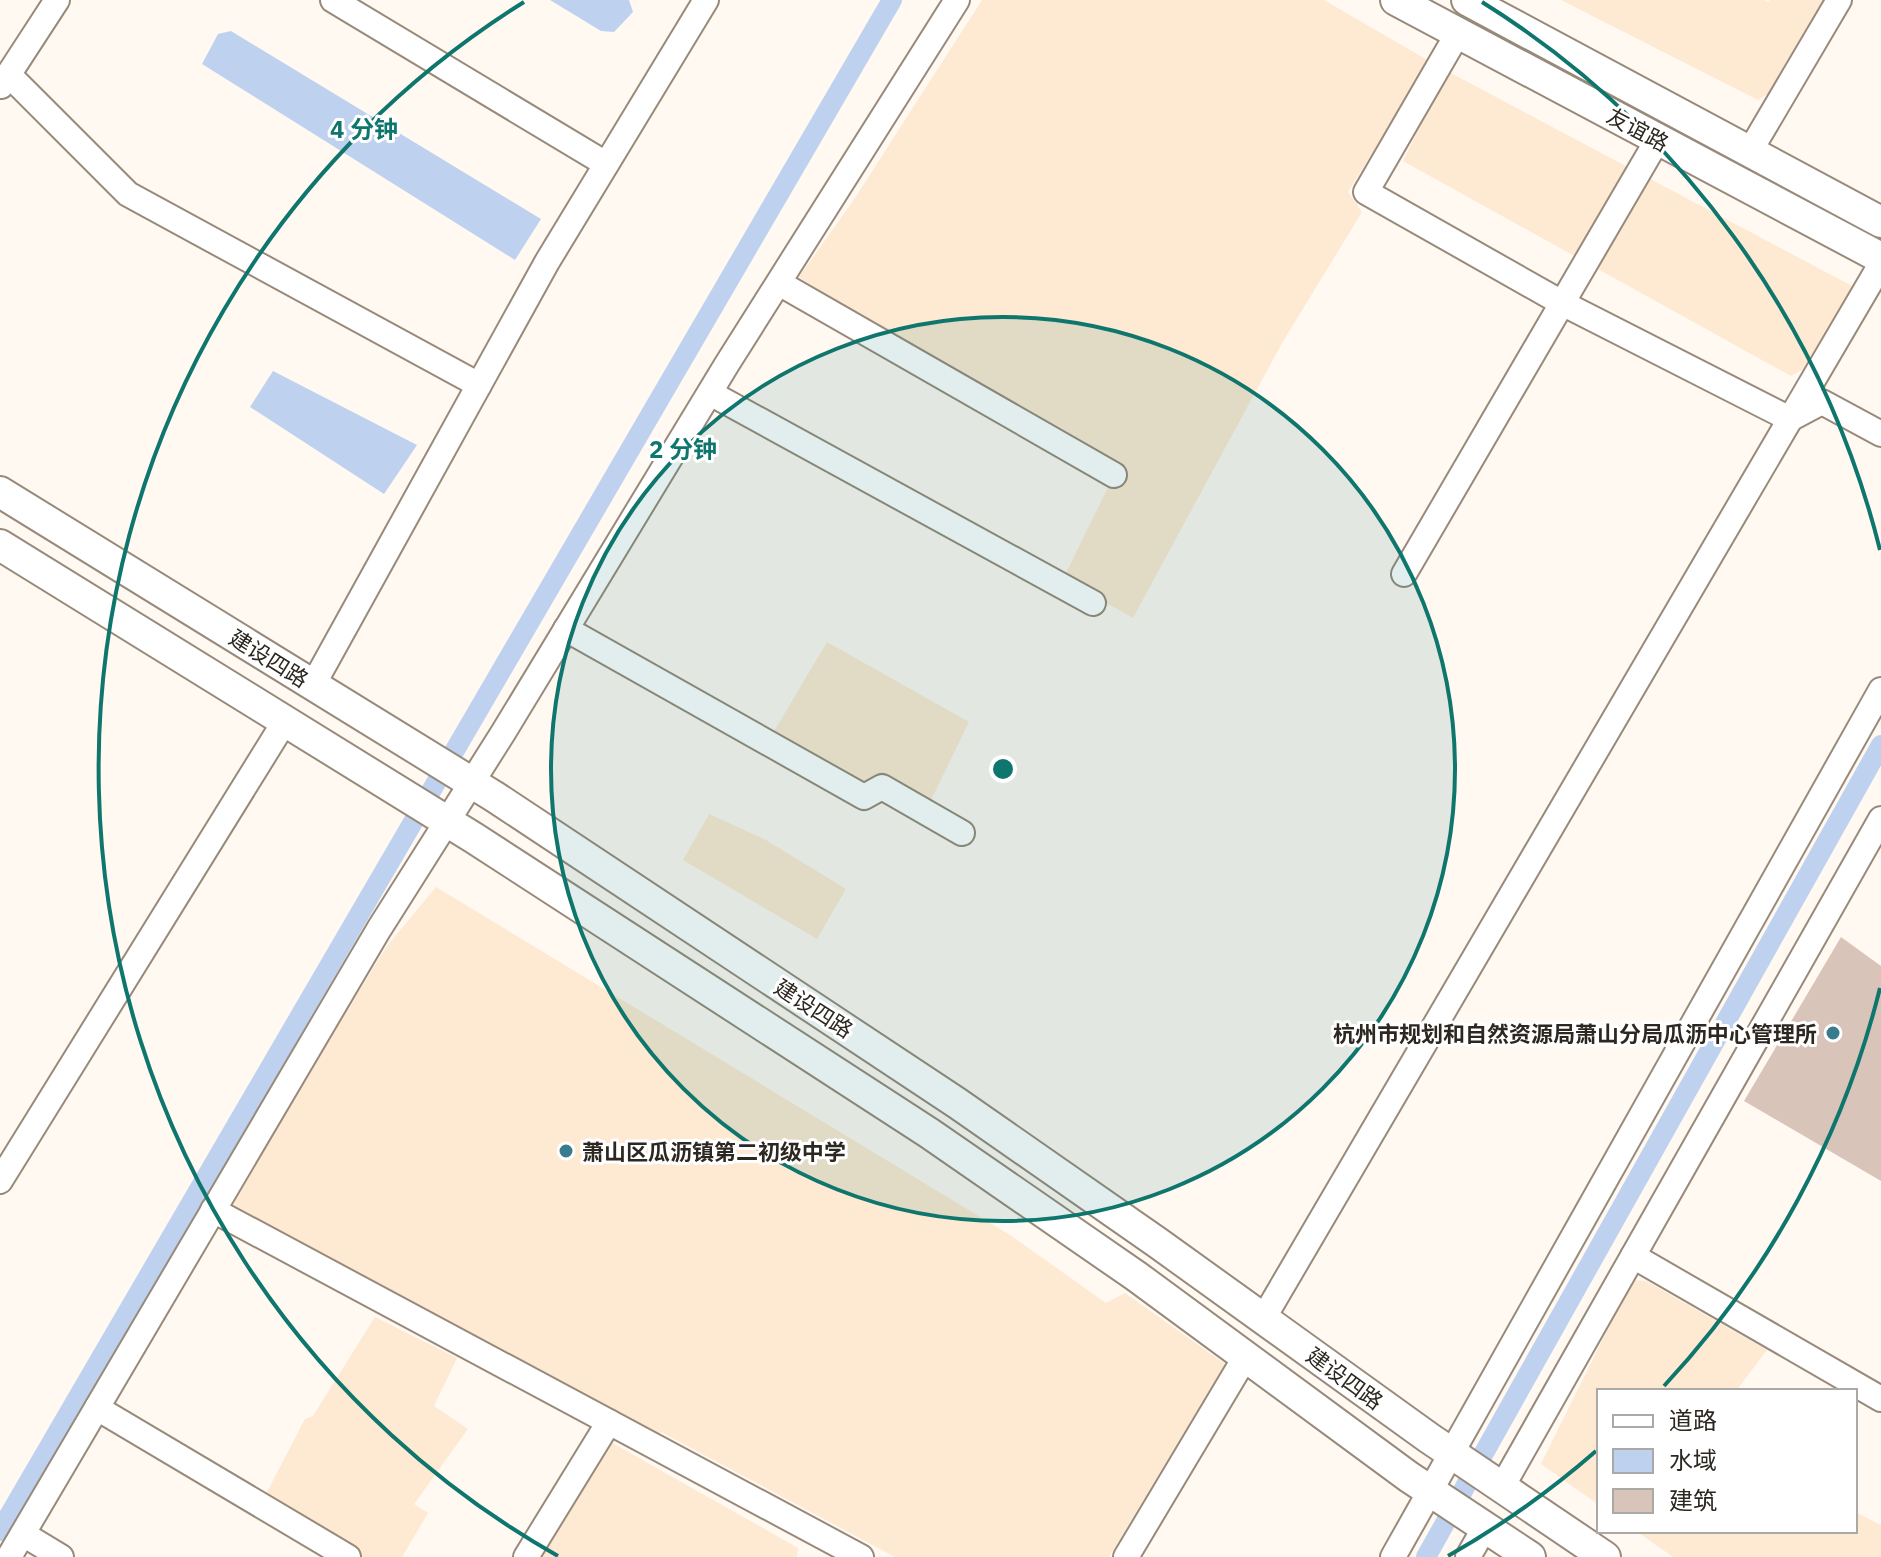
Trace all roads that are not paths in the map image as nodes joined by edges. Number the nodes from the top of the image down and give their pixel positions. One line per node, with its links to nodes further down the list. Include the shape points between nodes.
1 (57, 0): 9 (street)
2 (333, 0): 12 (street)
3 (706, 0): 12 (street)
4 (957, 0): 15 (street)
5 (1396, 0): 8 (main road, 友谊路)
6 (1467, 0): 11 (main road, 友谊路)
7 (1839, 0): 11 (street)
8 (1458, 33): 10 (main road, 友谊路); 16 (street, via 1366,192)
9 (4, 82): 17 (street, via 128,194)
10 (1658, 139): 14 (main road, 友谊路); 16 (street)
11 (1750, 151): 13 (main road, 友谊路)
12 (606, 164): 17 (street)
13 (1881, 222)
14 (1881, 261): 19 (street)
15 (779, 283): 18 (street); 21 (street)
16 (1562, 303): 19 (street); 24 (street)
17 (479, 385): 27 (street)
18 (710, 393): 25 (street); 26 (street)
19 (1790, 419): 20 (street, via 1822,402); 35 (street)
20 (1881, 434)
21 (1114, 475)
22 (0, 492): 27 (main road, 建设四路)
23 (0, 545): 29 (main road, 建设四路)
24 (1404, 574)
25 (1093, 603)
26 (566, 629): 31 (street, via 864,797 882,787); 33 (street, via 379,929)
27 (313, 685): 35 (main road, 建设四路, via 456,773 957,1103)
28 (1881, 690): 40 (street)
29 (285, 721): 32 (street); 36 (main road, 建设四路, via 929,1133)
30 (1881, 819): 34 (street)
31 (962, 833)
32 (0, 1181)
33 (213, 1210): 38 (street); 39 (street)
34 (1633, 1256): 37 (street); 41 (street)
35 (1263, 1319): 40 (main road, 建设四路)
36 (1246, 1356): 42 (main road, 建设四路); 50 (street)
37 (1881, 1399)
38 (97, 1408): 44 (street); 47 (street)
39 (609, 1422): 48 (street); 49 (street)
40 (1451, 1453): 41 (main road, 建设四路); 42 (street)
41 (1502, 1487): 54 (main road, 建设四路)
42 (1431, 1491): 43 (main road, 建设四路); 51 (street)
43 (1485, 1527): 52 (street); 53 (main road, 建设四路)
44 (23, 1534): 45 (street); 46 (street)
45 (9, 1557)
46 (61, 1557)
47 (348, 1557)
48 (526, 1557)
49 (861, 1557)
50 (1126, 1557)
51 (1393, 1557)
52 (1468, 1557)
53 (1530, 1557)
54 (1605, 1557)

